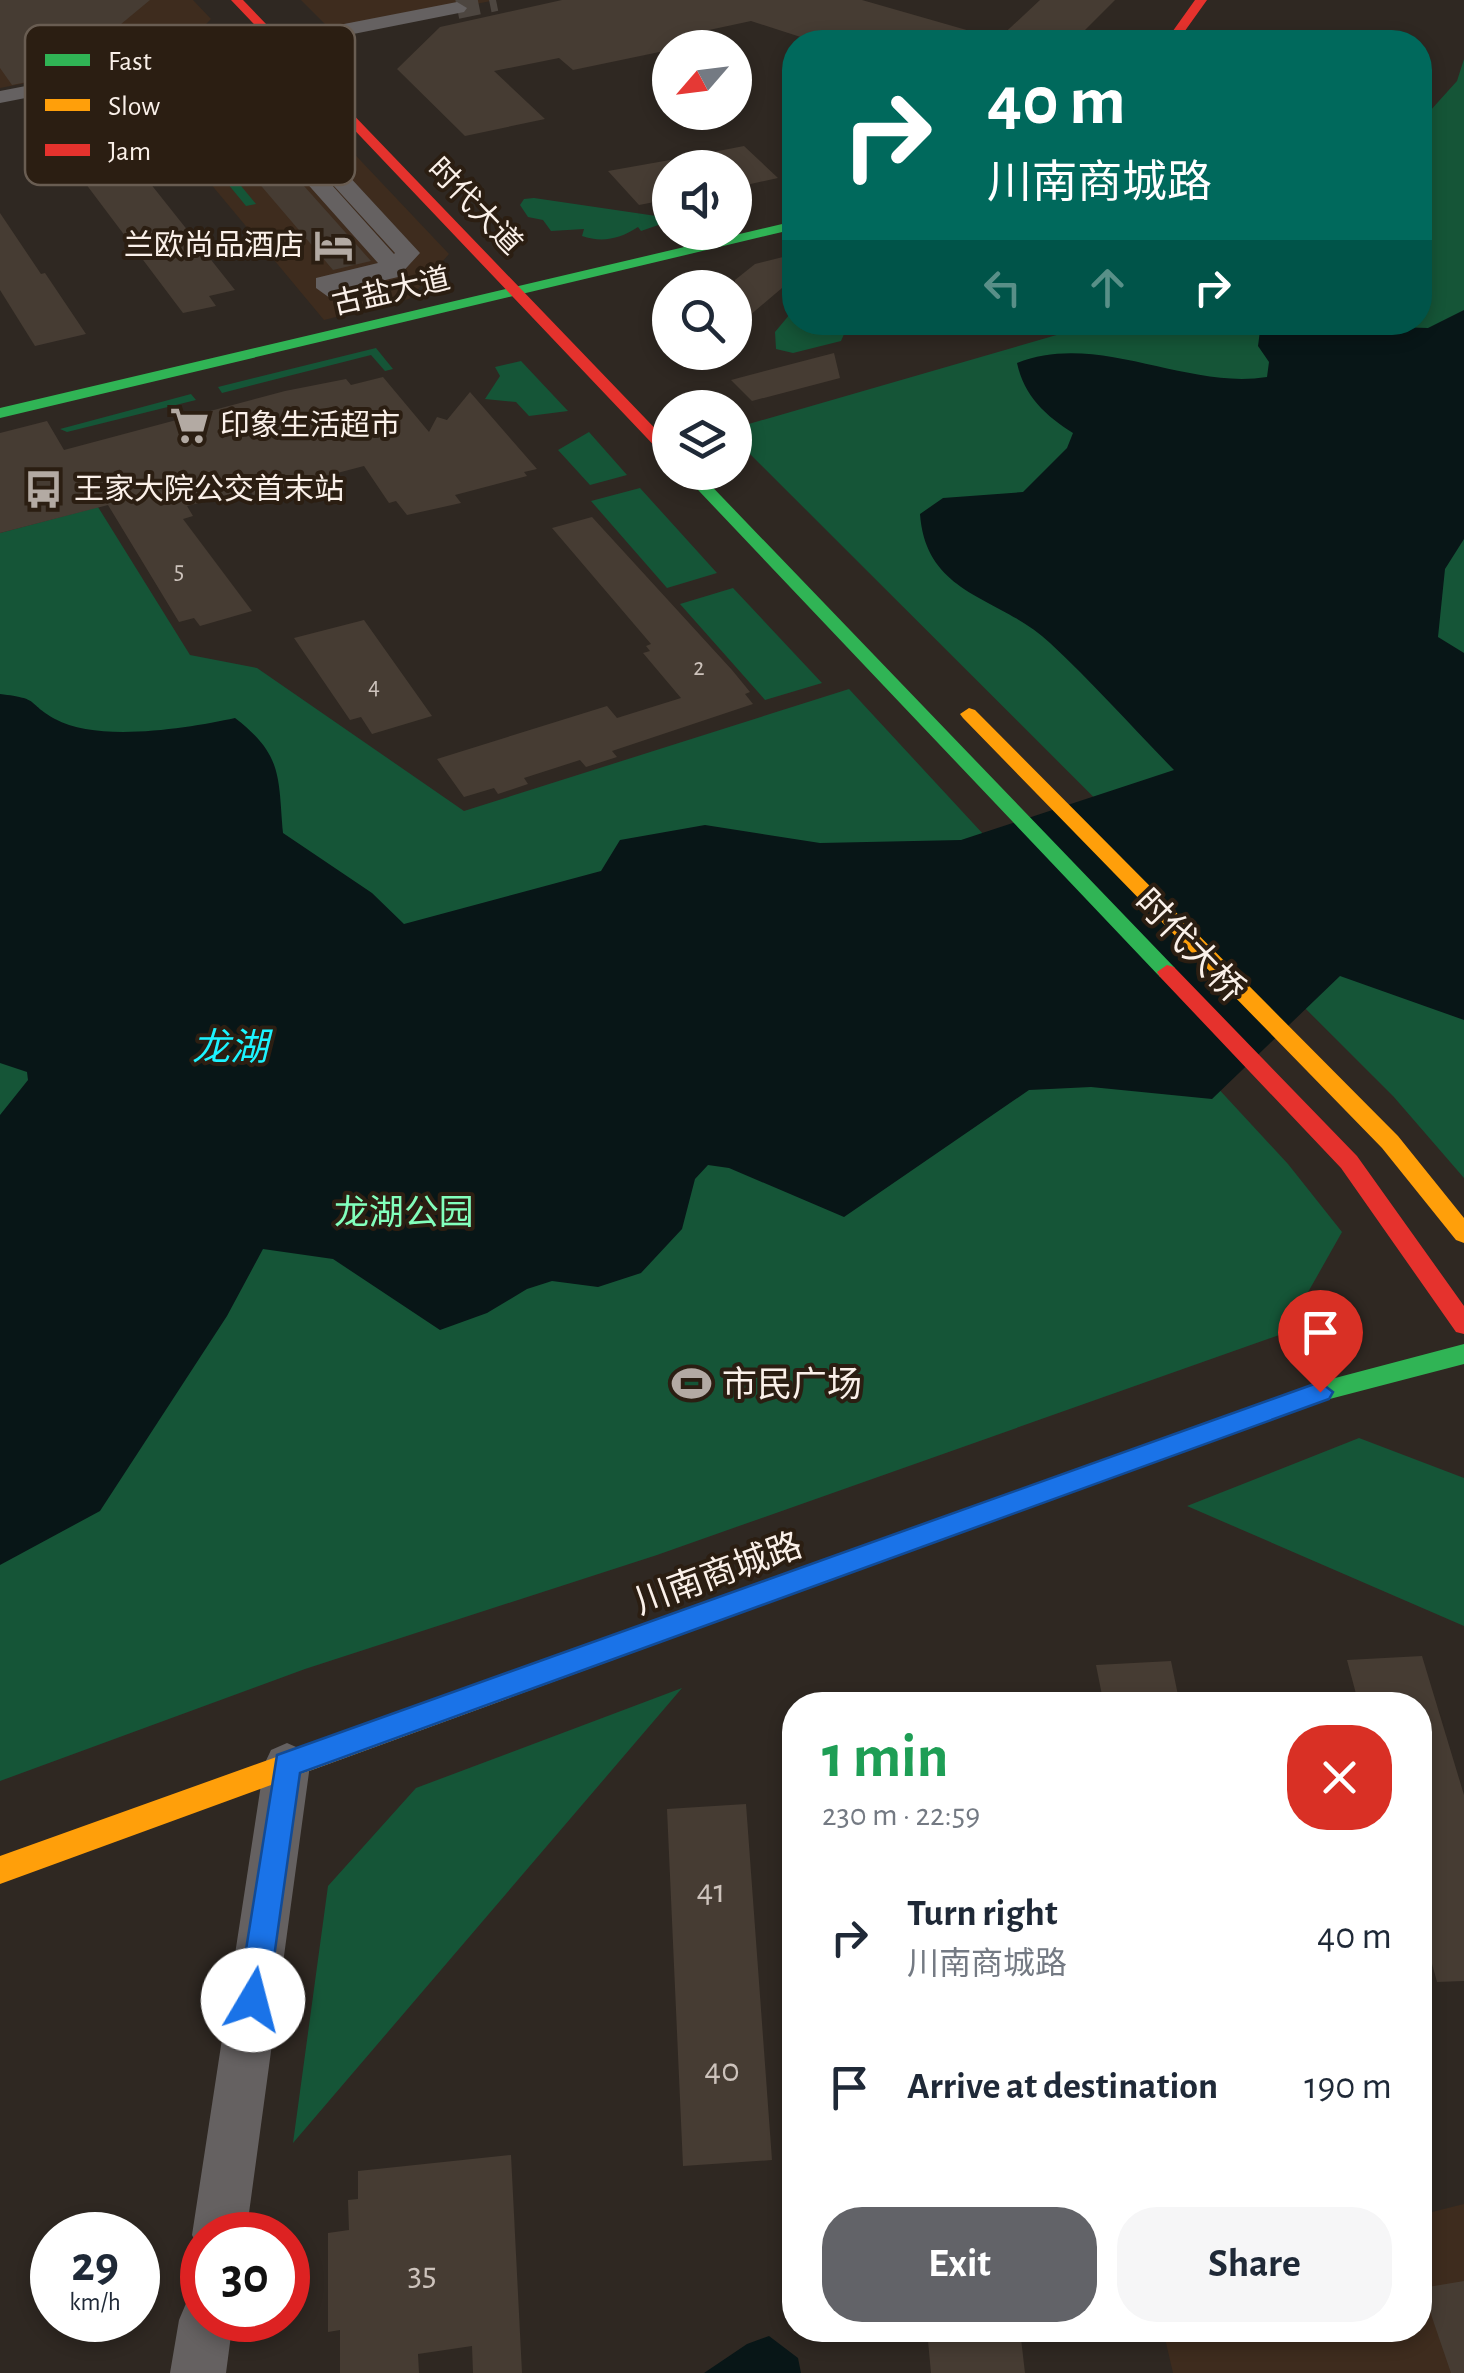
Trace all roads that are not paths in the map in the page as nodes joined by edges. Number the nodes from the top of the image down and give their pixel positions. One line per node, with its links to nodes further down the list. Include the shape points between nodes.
1 (237, 0): 5 (main road, 时代大道)
2 (269, 0): 6 (main road)
3 (1200, 0): 8 (main road)
4 (457, 8): 7 (street)
5 (261, 25)
6 (294, 25)
7 (355, 27)
8 (1179, 30)
9 (25, 92): 10 (street)
10 (0, 97)
11 (355, 124): 17 (main road, 时代大道)
12 (321, 185): 16 (street, via 390,263 324,283)
13 (346, 185): 16 (street, via 408,253 390,272)
14 (782, 228): 18 (main road, 古盐大道)
15 (522, 258): 18 (main road, 时代大道)
16 (332, 292)
17 (516, 292): 18 (main road, 古盐大道); 19 (main road, 古盐大道); 20 (main road, 时代大道)
18 (555, 292)
19 (0, 413)
20 (652, 433)
21 (706, 490): 24 (main road, 时代大桥, via 1350,1162)
22 (948, 692): 23 (main road, 时代大桥, via 1390,1142)
23 (1464, 1234)
24 (1464, 1325)
25 (1464, 1354): 26 (main road, 川南商城路, via 1320,1392)
26 (287, 1765): 27 (main road, 川南商城路); 28 (street)
27 (0, 1870)
28 (221, 2212)
29 (203, 2342): 30 (street)
30 (198, 2373)

